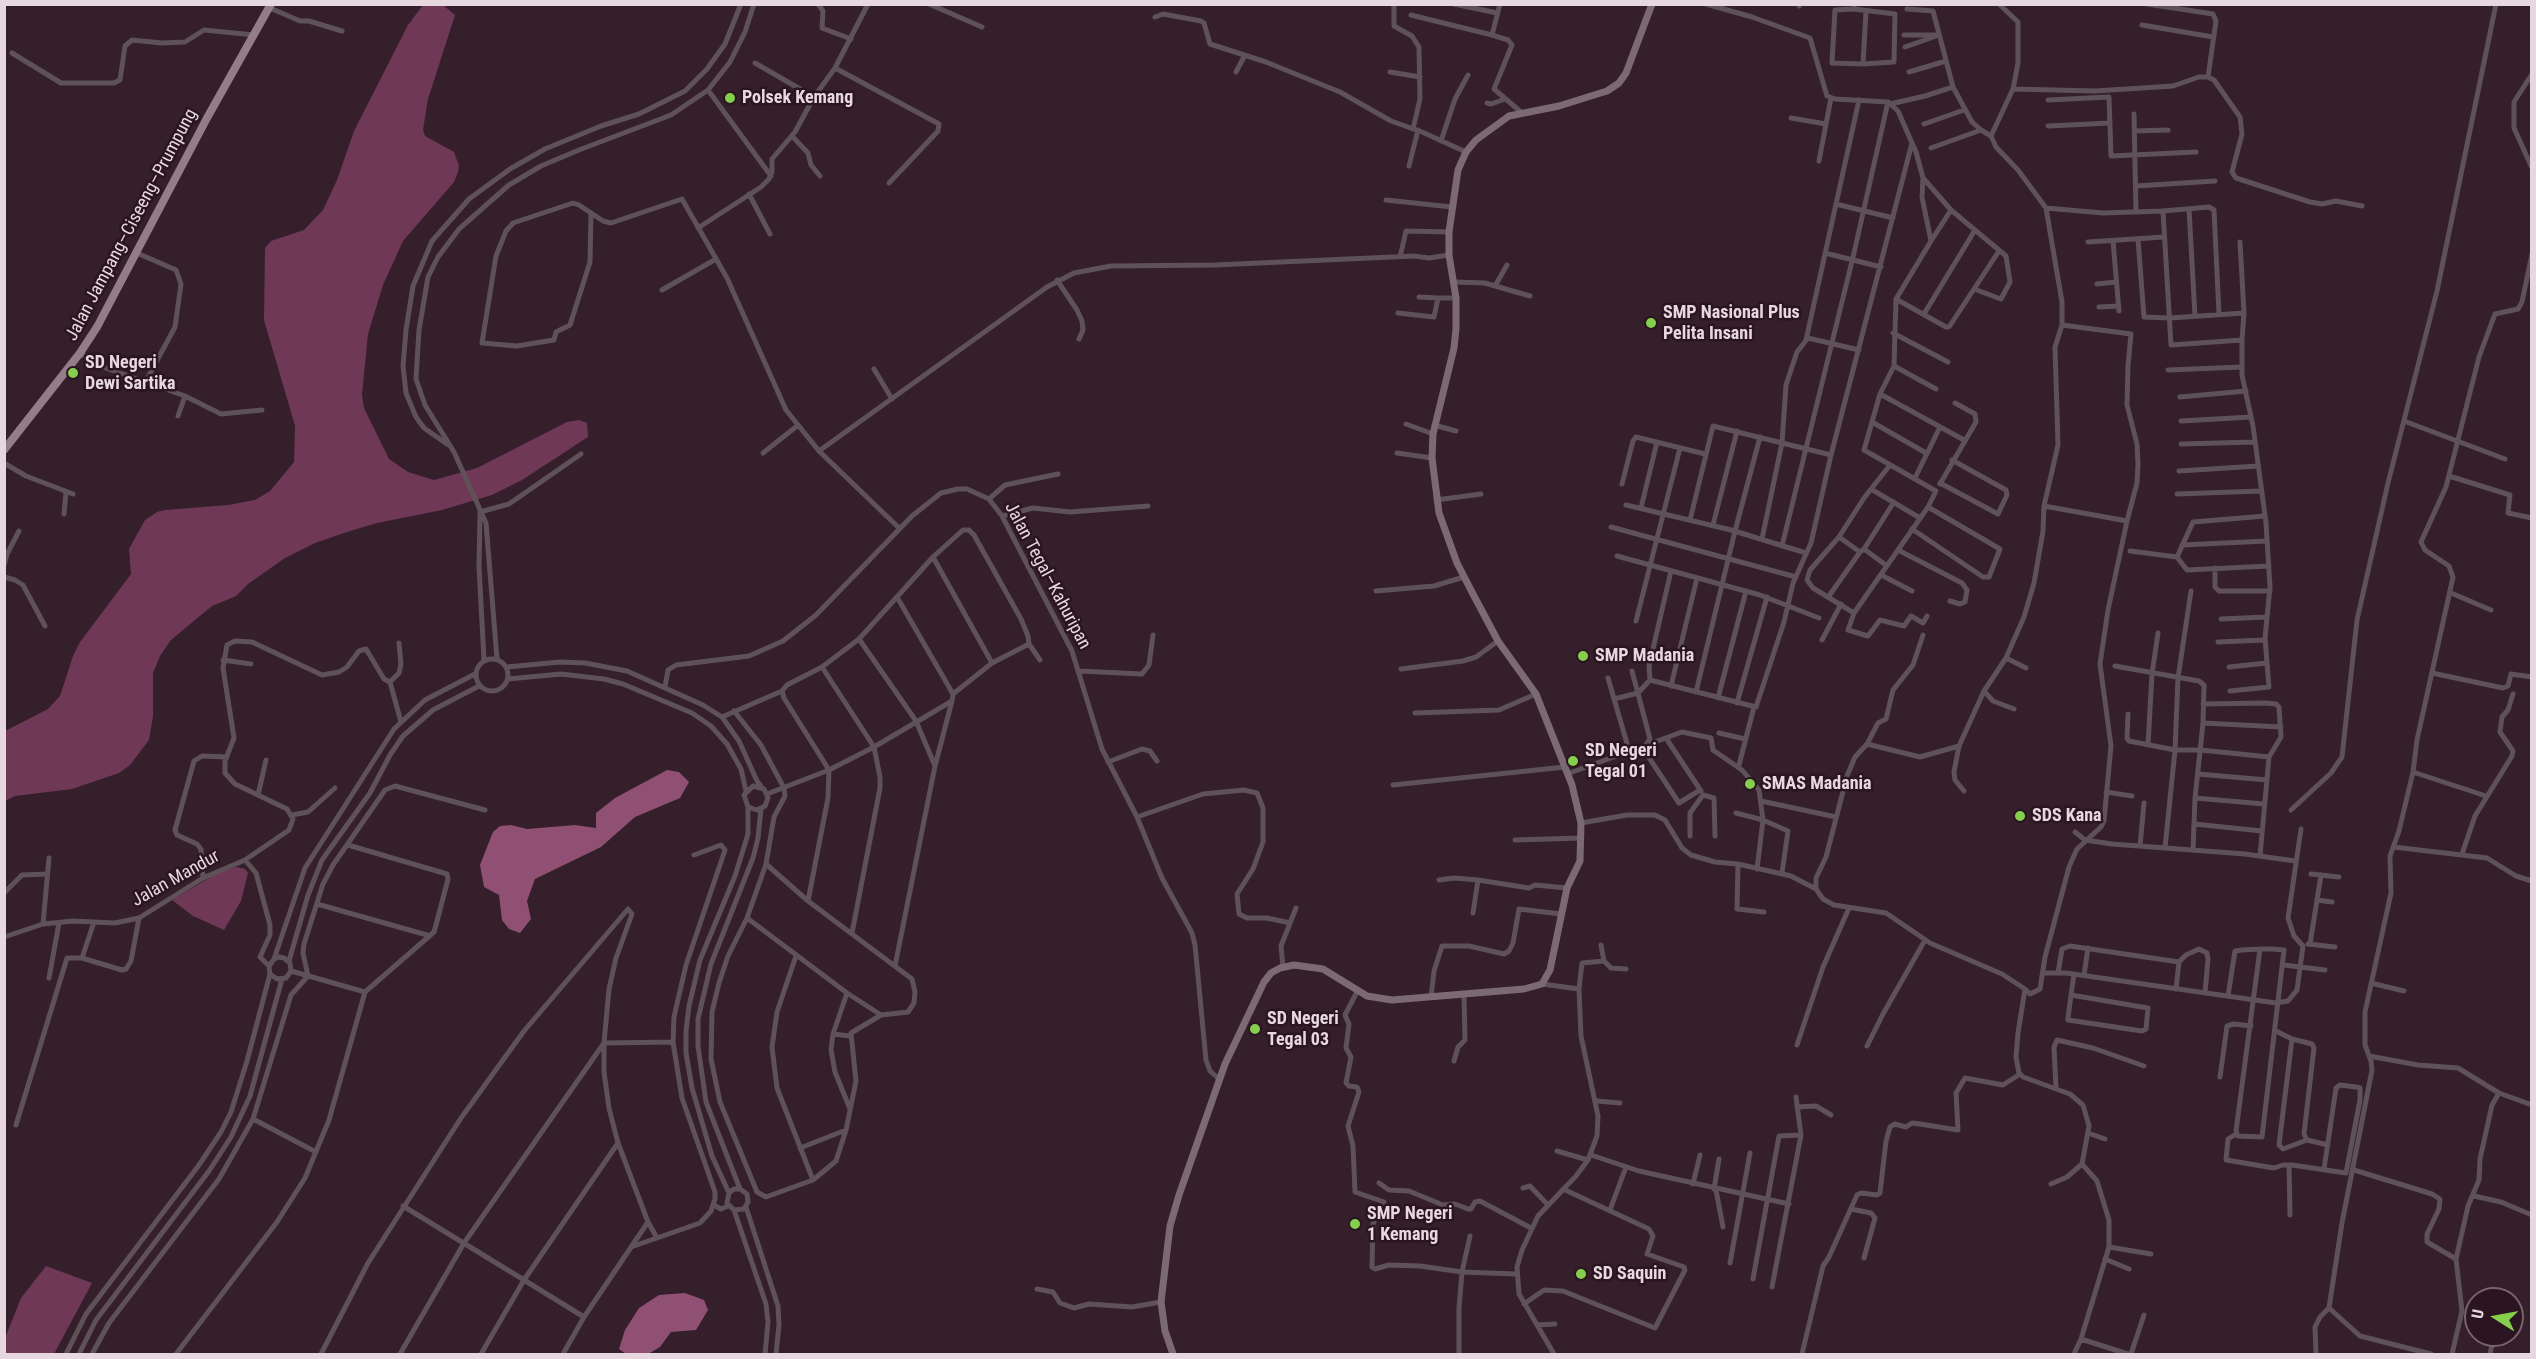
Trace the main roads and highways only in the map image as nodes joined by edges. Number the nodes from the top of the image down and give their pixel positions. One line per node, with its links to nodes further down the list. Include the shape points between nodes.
1 (271, 6): 2 (main road, Jalan Jampang–Ciseeng–Prumpung, via 80,353)
2 (9, 438): 3 (main road, Jalan Jampang–Ciseeng–Prumpung)
3 (4, 450)

